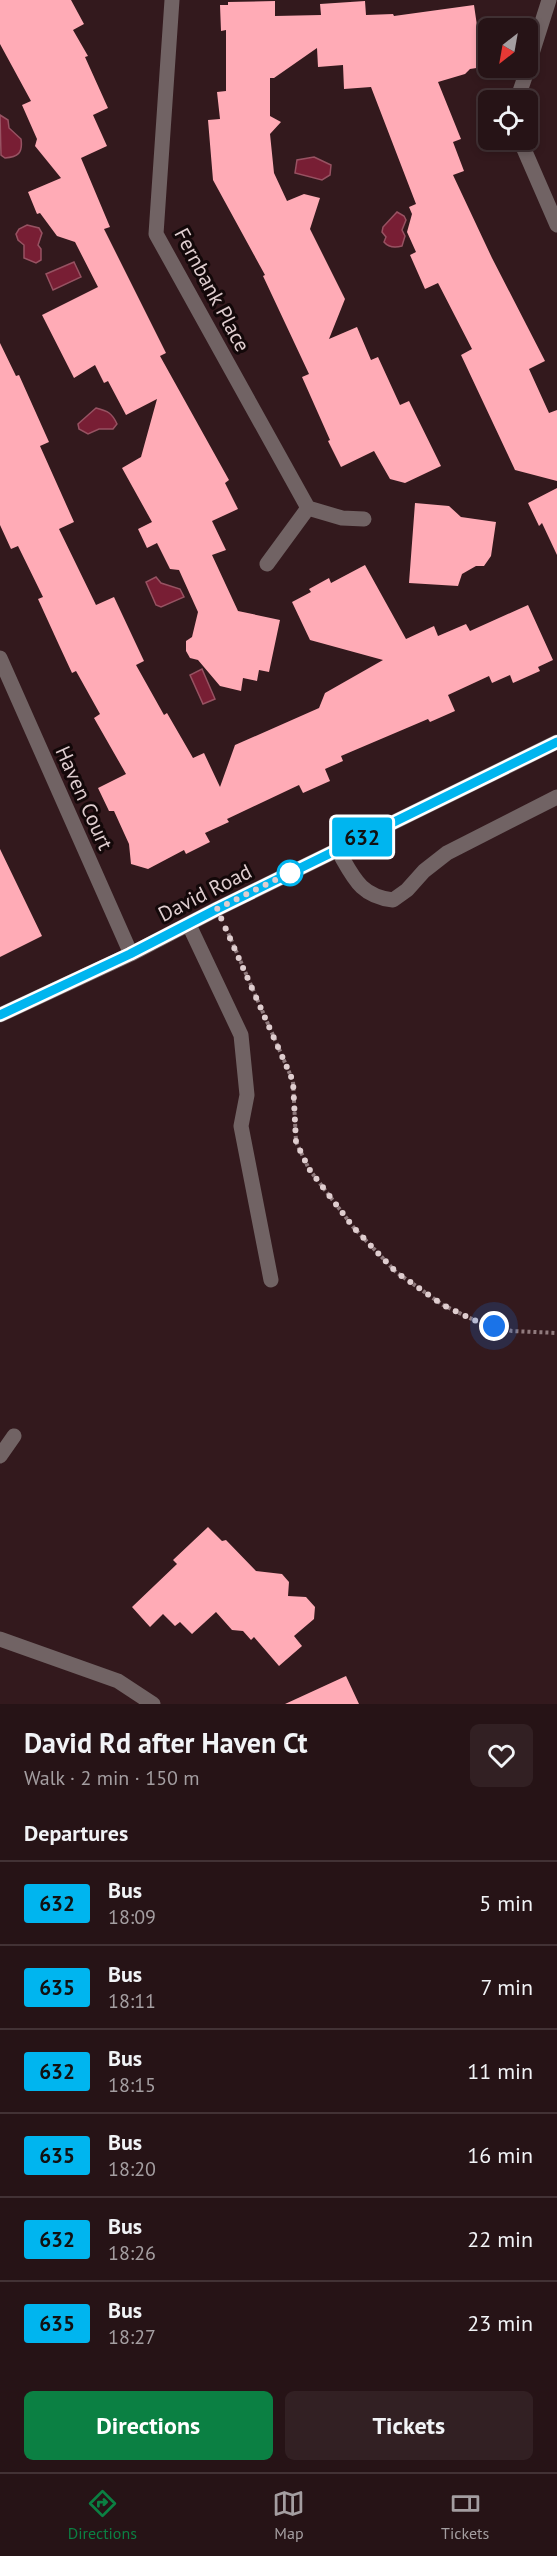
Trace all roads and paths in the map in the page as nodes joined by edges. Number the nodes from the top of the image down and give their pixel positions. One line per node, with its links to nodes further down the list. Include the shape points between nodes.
1 (172, 0): 6 (street, Fernbank Place, via 156,234)
2 (549, 0): 3 (street)
3 (538, 35)
4 (523, 150): 5 (street)
5 (557, 225)
6 (308, 507): 7 (street, via 342,518); 8 (street)
7 (364, 519)
8 (267, 564)
9 (0, 658): 15 (street, Haven Court)
10 (557, 741): 12 (street, David Road)
11 (557, 797): 12 (street, via 447,853 393,900 365,891)
12 (337, 849): 13 (street, David Road)
13 (217, 909): 14 (street, David Road); 18 (path, via 293,1081 296,1142 309,1169 354,1228 396,1272 443,1305 476,1321 512,1331)
14 (189, 925): 15 (street, David Road); 17 (street, via 242,1035 248,1095 241,1126)
15 (130, 954): 16 (street, David Road)
16 (0, 1015)
17 (271, 1280)
18 (557, 1333)
19 (14, 1436): 20 (street)
20 (0, 1456)
21 (0, 1639): 22 (street, via 118,1681)
22 (153, 1704)

